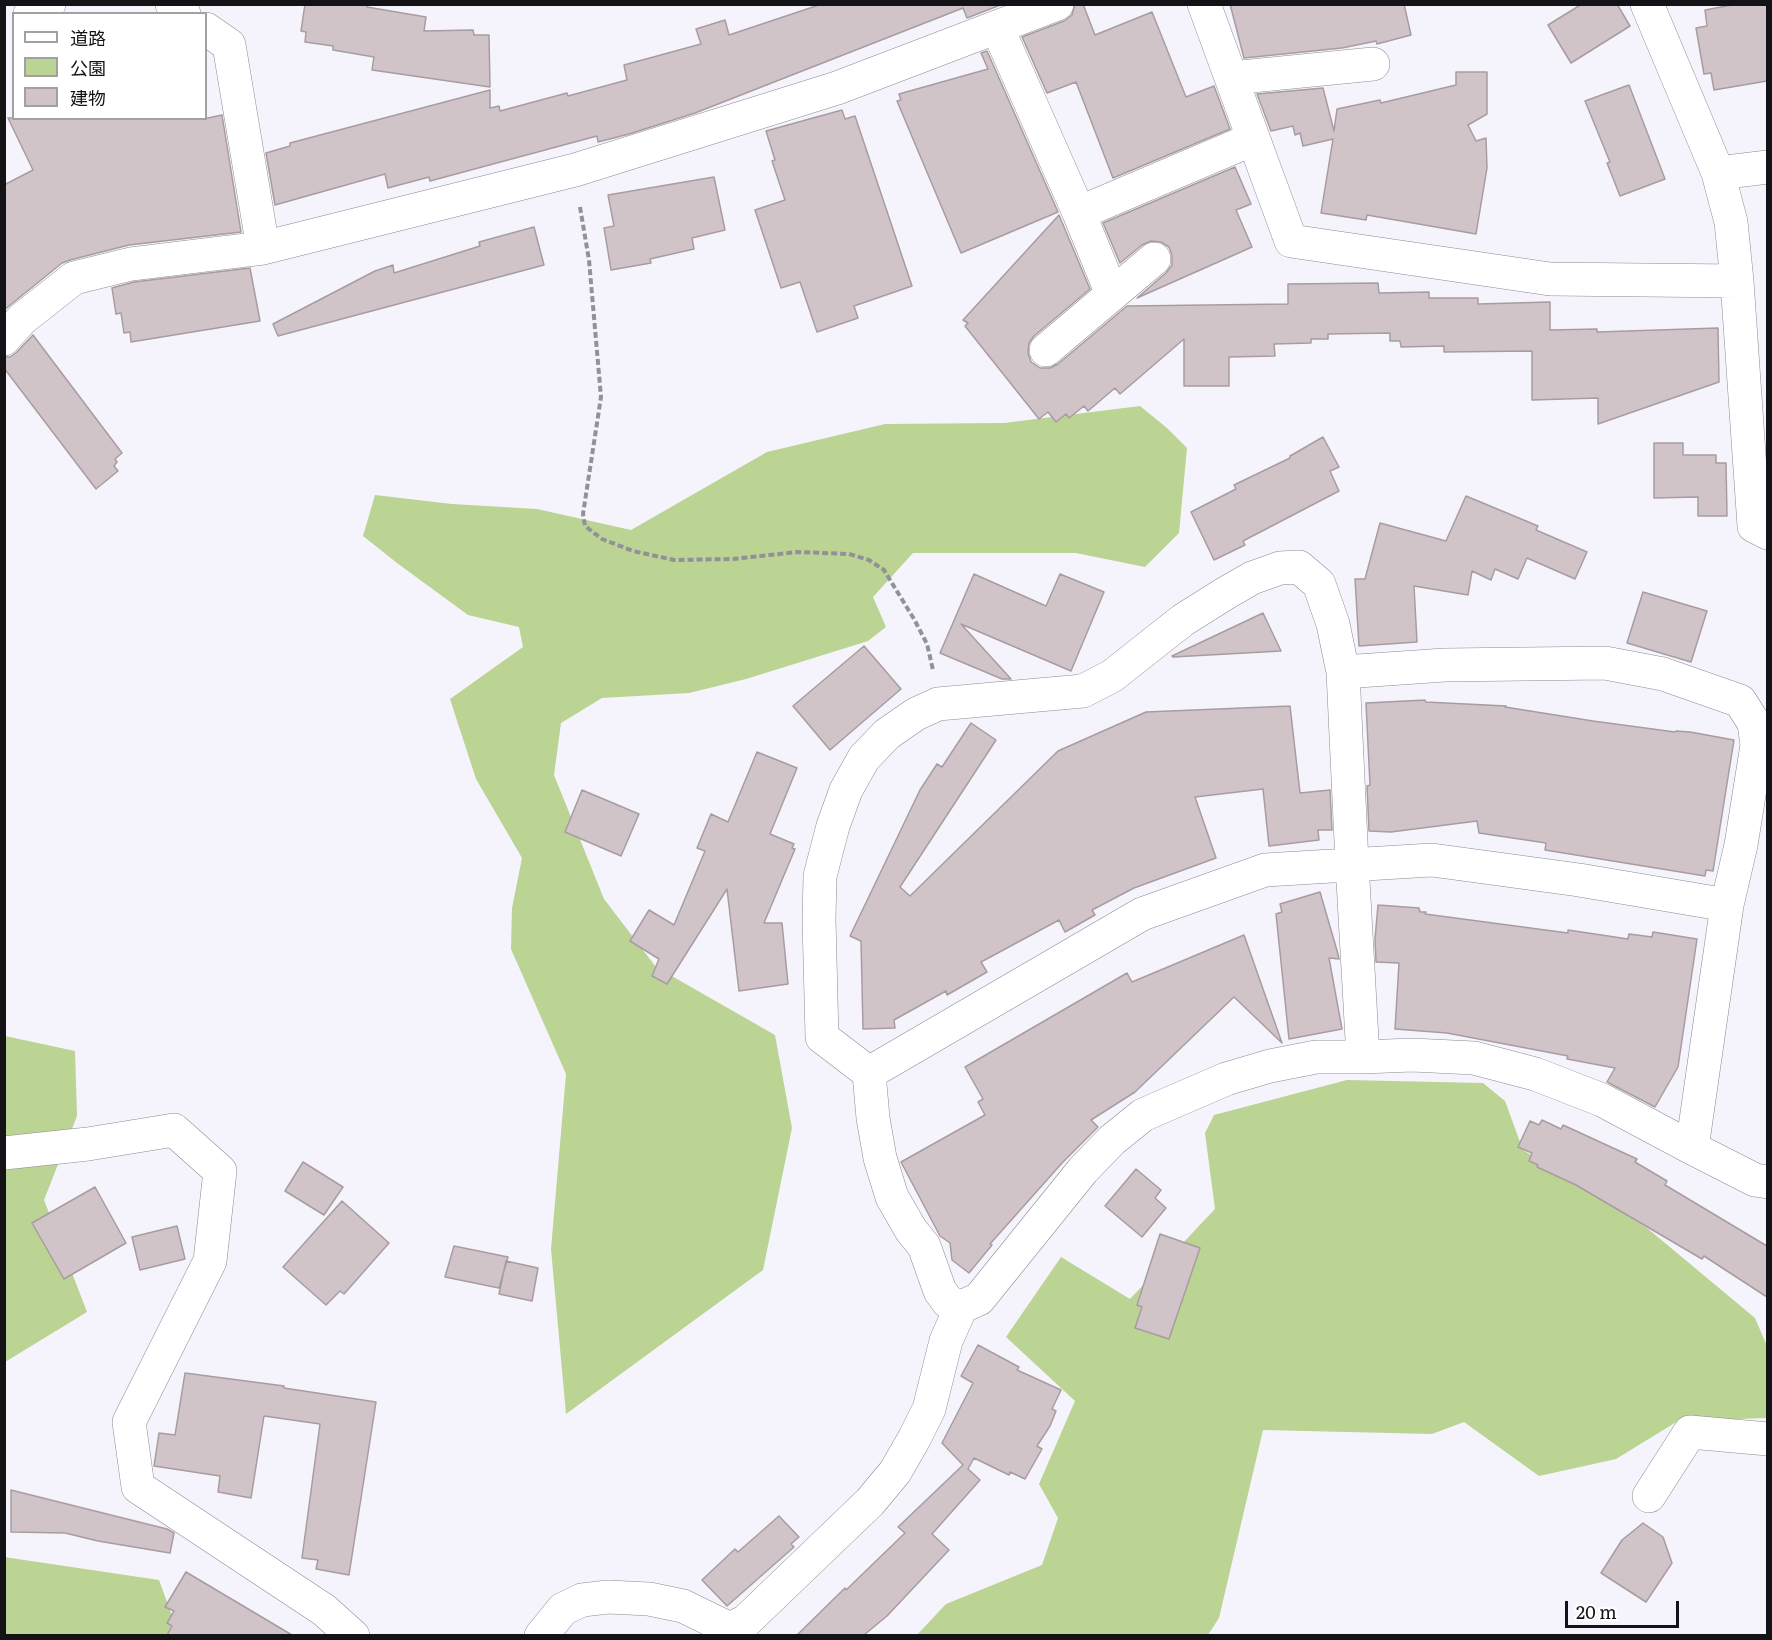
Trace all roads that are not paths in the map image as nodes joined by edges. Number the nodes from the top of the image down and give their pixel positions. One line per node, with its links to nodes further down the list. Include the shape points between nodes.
1 (49, 4): 5 (street)
2 (1058, 4): 6 (street)
3 (1204, 4): 9 (street)
4 (1647, 4): 12 (street)
5 (34, 12)
6 (997, 27): 13 (street); 14 (street, via 837,88 574,170)
7 (207, 30): 14 (street, via 229,45)
8 (1373, 64): 9 (street)
9 (1231, 78): 10 (street)
10 (1253, 139): 13 (street); 16 (street, via 1291,241 1550,279)
11 (1767, 167): 12 (street)
12 (1718, 173): 16 (street, via 1731,222)
13 (1079, 213): 17 (street)
14 (263, 248): 18 (street, via 131,264 74,278 22,319)
15 (1154, 259): 17 (street)
16 (1737, 281): 20 (street, via 1754,526)
17 (1112, 294): 19 (street)
18 (4, 339)
19 (1046, 350)
20 (1767, 533)
21 (1343, 672): 22 (street); 23 (street, via 1445,665 1605,663 1663,674 1740,701 1754,723 1757,745); 25 (street, via 1319,584 1299,567 1280,568 1226,593 1183,620 1112,676 1083,691 938,704 887,734 864,758 846,789 820,876 822,1036)
22 (1352, 863): 23 (street, via 1432,860); 24 (street); 25 (street, via 1265,870 1142,914)
23 (1727, 904): 26 (street)
24 (1364, 1057): 26 (street, via 1474,1058 1535,1074 1602,1100); 29 (street, via 1316,1057 1270,1066 1226,1079 1143,1115 1083,1170 979,1299)
25 (869, 1073): 29 (street, via 880,1158 892,1197 924,1246 940,1291 948,1302)
26 (1692, 1149): 28 (street, via 1755,1180)
27 (4, 1153): 32 (street, via 174,1130 220,1171 210,1261 129,1422 138,1487 324,1610)
28 (1767, 1182)
29 (961, 1307): 33 (street, via 946,1341 929,1409 895,1472 870,1502 746,1622 730,1629 683,1606 608,1597 582,1599 563,1609)
30 (1767, 1439): 31 (street, via 1690,1432)
31 (1649, 1496)
32 (353, 1635)
33 (541, 1635)

